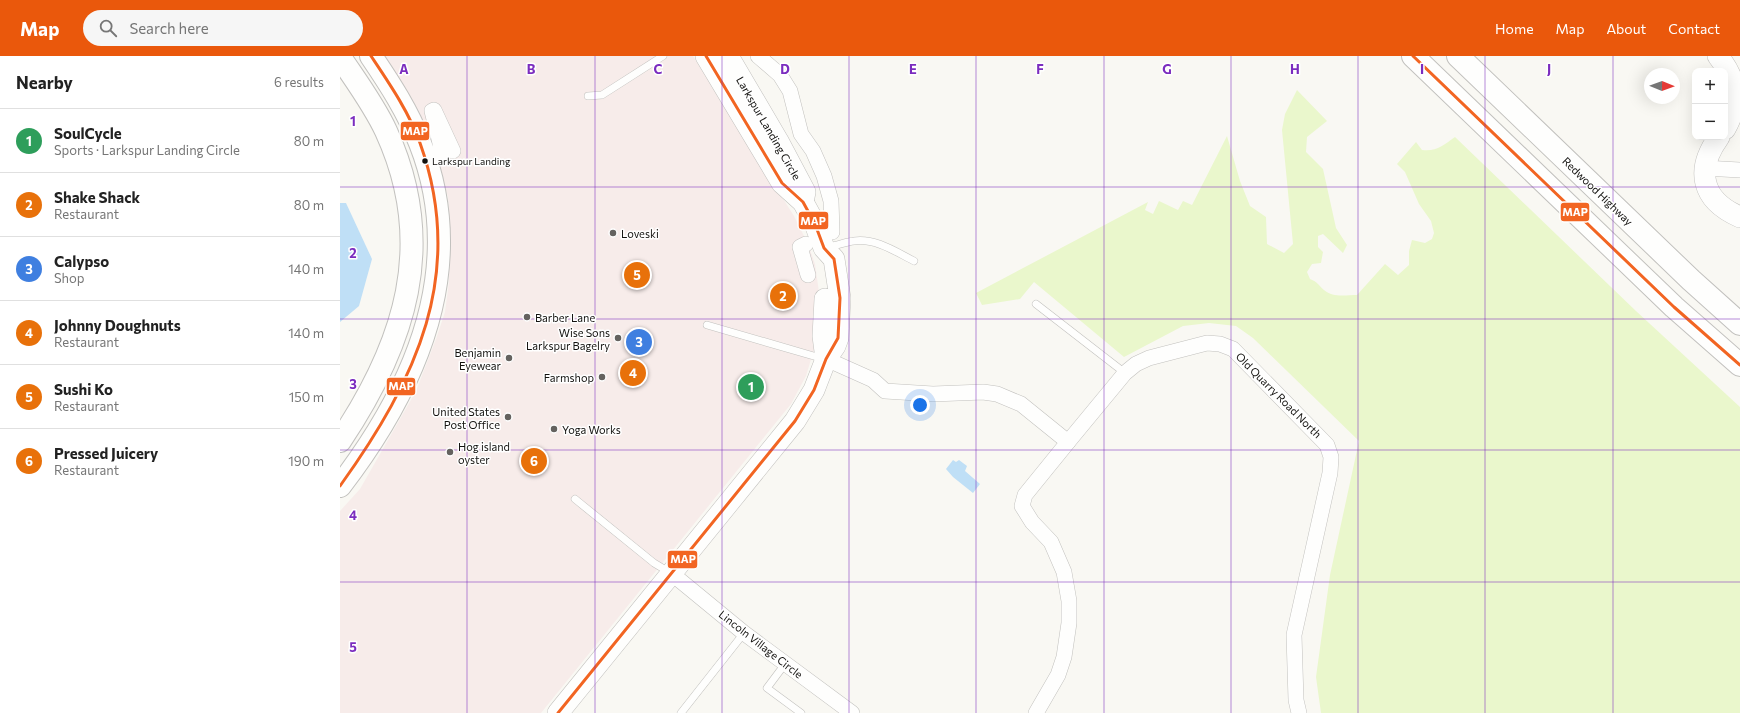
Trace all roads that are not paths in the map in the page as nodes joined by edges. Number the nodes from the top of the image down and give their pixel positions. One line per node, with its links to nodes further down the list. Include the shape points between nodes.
1 (371, 56): 30 (main road, via 401,103 415,130 425,158 437,219 438,266 427,326 411,369 375,437)
2 (664, 56): 12 (lane, via 602,95)
3 (706, 56): 17 (main road, Larkspur Landing Circle, via 782,183)
4 (728, 56): 17 (main road, Larkspur Landing Circle, via 806,192)
5 (758, 56): 19 (street, via 780,75 790,91 801,134 813,151 824,176 831,201)
6 (1413, 56): 26 (main road, via 1690,323)
7 (1458, 56): 23 (main road, Redwood Highway)
8 (1718, 56): 13 (main road, via 1732,77 1738,94 1735,111)
9 (340, 57): 11 (main road)
10 (340, 78): 11 (main road)
11 (363, 91): 28 (main road, via 386,130 402,173 411,218 411,264 404,309 389,353)
12 (588, 96)
13 (1728, 124)
14 (1717, 140): 15 (main road)
15 (1704, 168): 16 (street); 18 (main road, via 1712,196 1723,208)
16 (1740, 170)
17 (804, 202): 19 (main road, Larkspur Landing Circle)
18 (1740, 217)
19 (821, 241): 20 (lane, via 869,241); 21 (street, via 800,247); 25 (main road)
20 (914, 261)
21 (808, 275)
22 (1036, 304): 27 (lane)
23 (1740, 324)
24 (708, 325): 25 (lane)
25 (826, 360): 29 (street, via 873,380 885,391 997,394 1021,404); 32 (main road, via 814,390 795,421)
26 (1740, 365)
27 (1125, 373): 29 (street, Old Quarry Road North); 40 (street, Old Quarry Road North, via 1149,358 1207,343 1220,344 1233,349 1327,445 1331,457 1330,473 1294,635 1296,700)
28 (340, 441)
29 (1068, 442): 39 (street, Old Quarry Road North, via 1025,495 1022,506 1032,522 1051,542 1064,572 1069,601 1064,657 1058,675)
30 (340, 486)
31 (575, 499): 32 (lane, via 654,563)
32 (671, 573): 33 (street, Lincoln Village Circle); 35 (main road)
33 (744, 633): 34 (street, Lincoln Village Circle); 36 (lane)
34 (785, 664): 37 (lane, via 767,688); 38 (street, Lincoln Village Circle)
35 (558, 713)
36 (681, 713)
37 (801, 713)
38 (852, 713)
39 (1036, 713)
40 (1299, 713)

